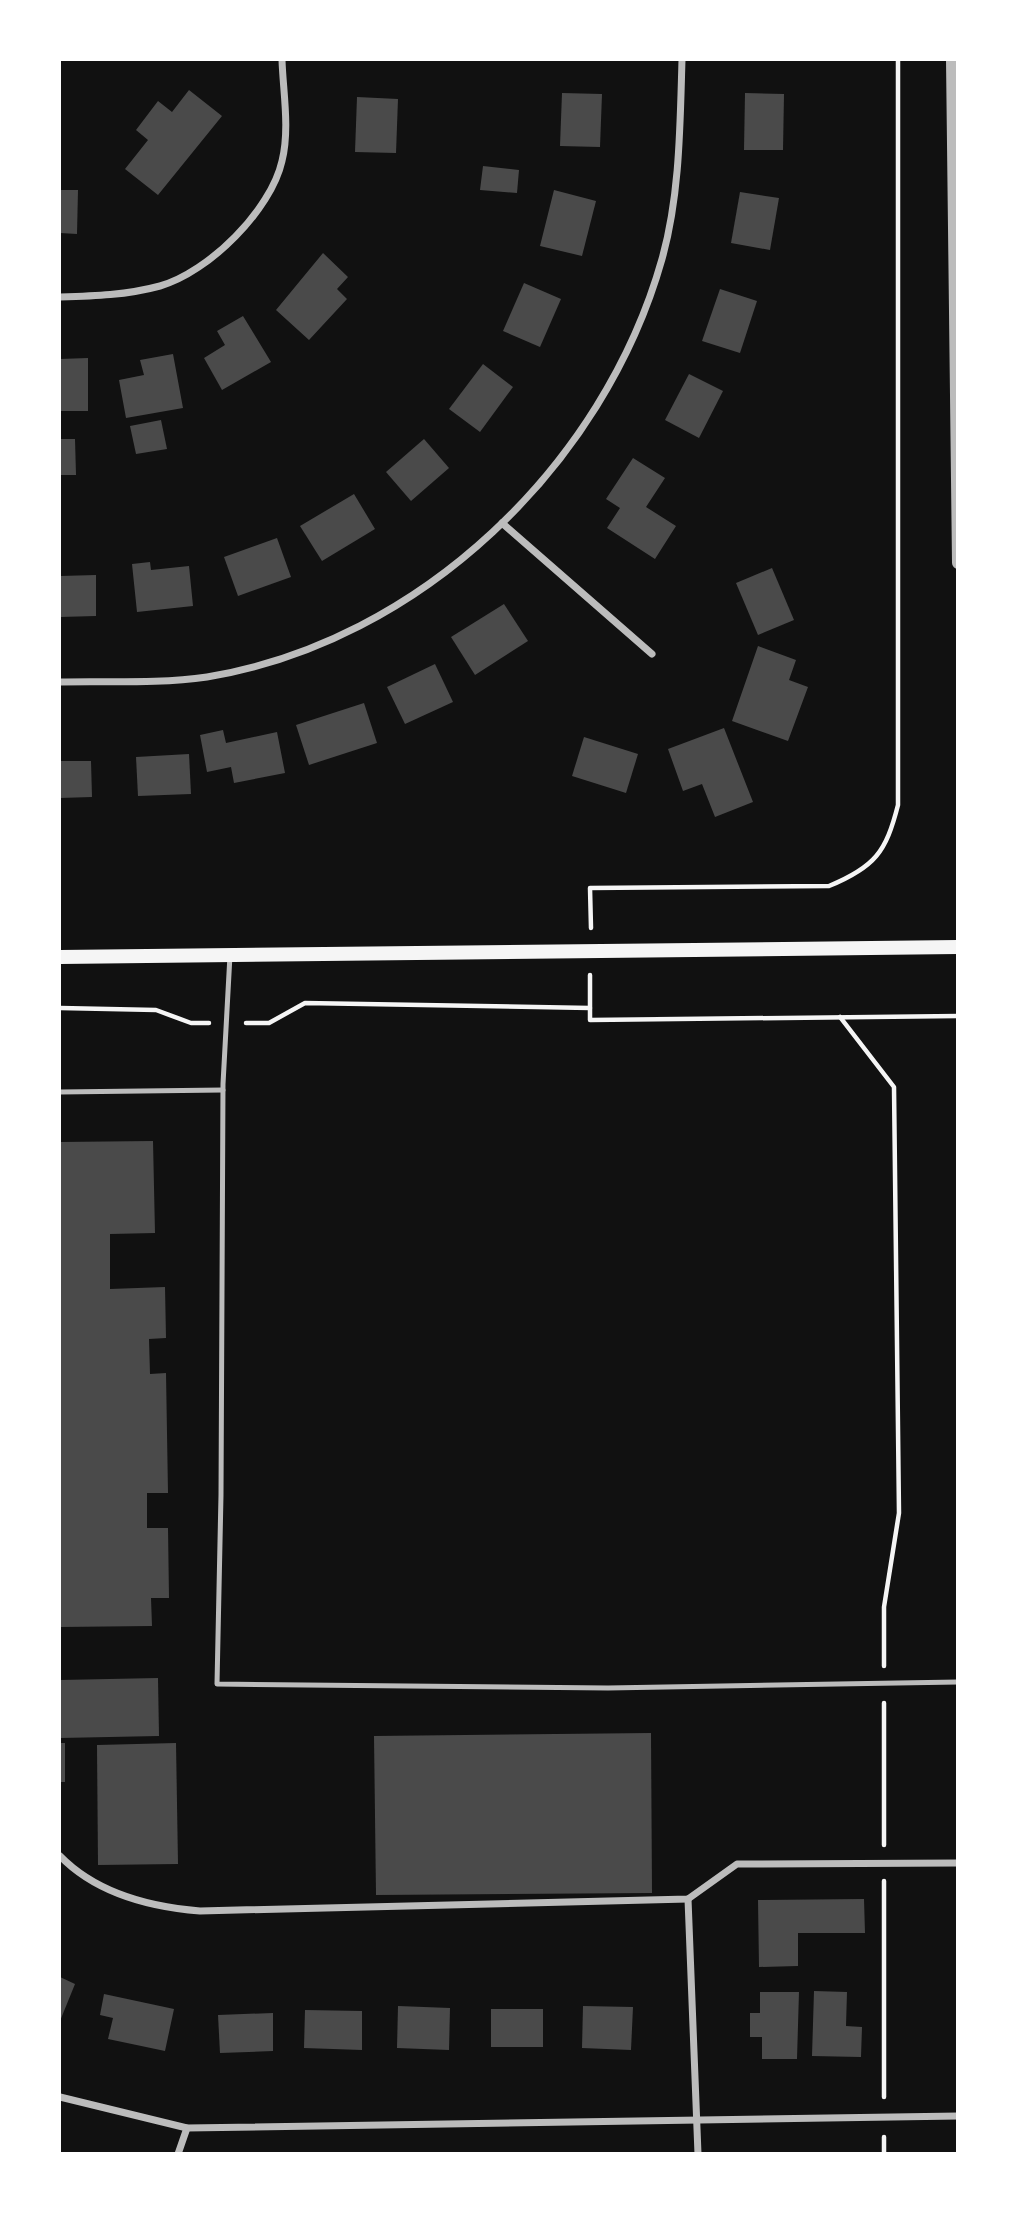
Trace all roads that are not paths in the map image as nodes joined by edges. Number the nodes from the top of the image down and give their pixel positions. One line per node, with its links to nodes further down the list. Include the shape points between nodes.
1 (282, 60): 4 (street, via 282,161 271,190 238,234 203,263 162,286 114,296)
2 (682, 60): 5 (street, via 671,214 663,258 648,300 631,342 587,420)
3 (952, 60): 6 (street)
4 (60, 297)
5 (502, 523): 7 (street); 8 (street, via 399,604 289,655 176,681)
6 (957, 564)
7 (652, 654)
8 (60, 682)
9 (957, 947): 10 (main road)
10 (230, 955): 11 (main road); 12 (lane)
11 (60, 957)
12 (223, 1090): 13 (lane); 14 (lane, via 217,1684 607,1688)
13 (60, 1092)
14 (957, 1682)
15 (60, 1856): 17 (street, via 95,1882 130,1899 175,1909)
16 (957, 1863): 17 (street, via 737,1864)
17 (688, 1899): 20 (street)
18 (60, 2098): 21 (street)
19 (957, 2116): 20 (street)
20 (698, 2119): 21 (street); 23 (street)
21 (187, 2128): 22 (street)
22 (177, 2154)
23 (698, 2154)

